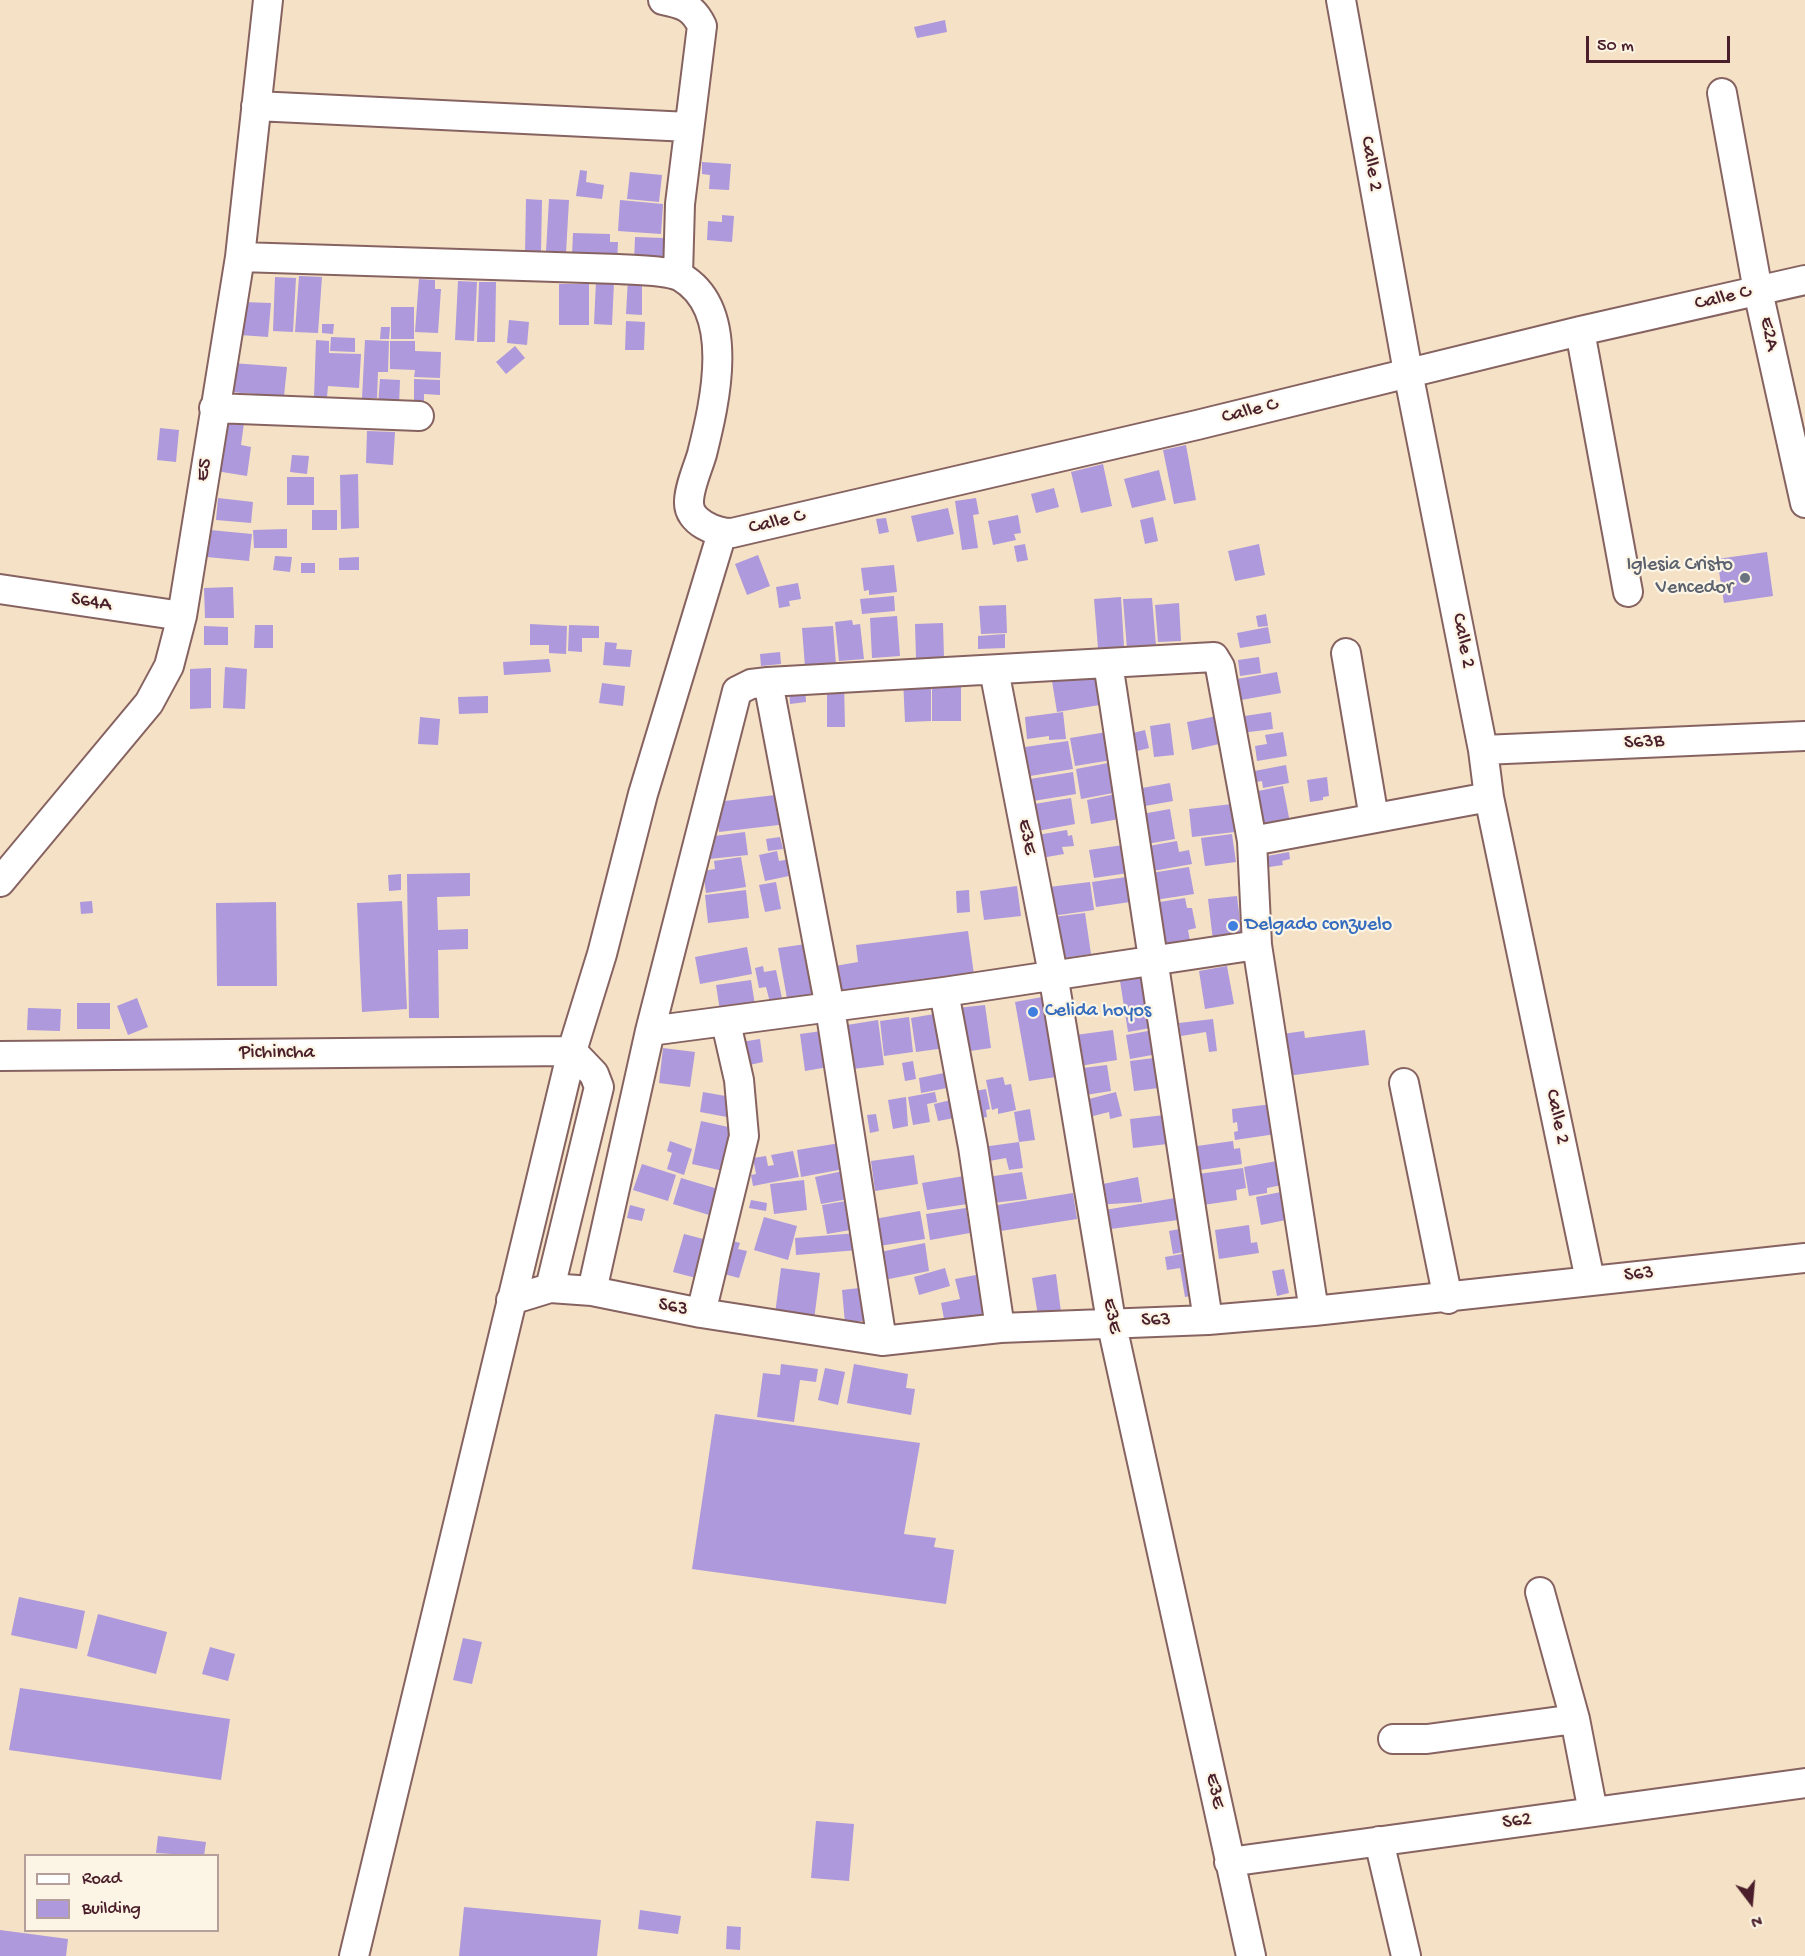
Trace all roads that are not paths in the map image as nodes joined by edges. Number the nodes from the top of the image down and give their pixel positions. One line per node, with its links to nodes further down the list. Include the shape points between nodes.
1 (268, 0): 5 (street, E5)
2 (663, 0): 6 (street, via 687,5 702,26)
3 (1341, 0): 12 (street, Calle 2)
4 (1722, 93): 10 (street, E2A)
5 (256, 106): 6 (street); 7 (street, E5)
6 (689, 127): 8 (street, via 680,204)
7 (240, 257): 8 (street, via 618,269); 13 (street, E5)
8 (678, 275): 16 (street, Calle C, via 707,300 715,328 718,375 689,502 697,520)
9 (1805, 280): 10 (street, Calle C)
10 (1758, 291): 11 (street, Calle C); 15 (street, E2A)
11 (1580, 331): 12 (street, Calle C); 18 (street)
12 (1408, 372): 16 (street, Calle C, via 1197,425); 25 (street, Calle 2)
13 (214, 408): 14 (street); 19 (street, E5)
14 (418, 416)
15 (1805, 503)
16 (722, 533): 37 (street, via 643,794 602,954)
17 (0, 589): 19 (street, S64A)
18 (1628, 592)
19 (182, 616): 29 (street, E5, via 169,666 149,703)
20 (1346, 653): 27 (street)
21 (1108, 663): 22 (street); 28 (street, via 1214,657); 31 (street)
22 (994, 670): 23 (street); 32 (street, E3E)
23 (768, 682): 34 (street); 36 (street, via 738,691)
24 (1805, 736): 25 (street, S63B)
25 (1484, 750): 26 (street, Calle 2)
26 (1489, 797): 27 (street); 41 (street, Calle 2)
27 (1374, 818): 28 (street)
28 (1252, 841): 30 (street)
29 (0, 882)
30 (1257, 945): 31 (street); 46 (street)
31 (1152, 960): 32 (street); 48 (street)
32 (1053, 974): 33 (street); 49 (street, E3E)
33 (944, 992): 34 (street); 50 (street, via 973,1147)
34 (830, 1008): 35 (street); 51 (street)
35 (726, 1023): 36 (street); 47 (street, via 739,1080 744,1136)
36 (650, 1031): 43 (street)
37 (562, 1052): 38 (street, Pichincha); 42 (street, via 594,1074 599,1087); 45 (street)
38 (0, 1056)
39 (1404, 1083): 44 (street)
40 (1805, 1258): 41 (street, S63)
41 (1590, 1280): 44 (street, S63)
42 (550, 1288): 43 (street, S63); 45 (street, S63)
43 (592, 1291): 47 (street, S63)
44 (1448, 1299): 46 (street, S63)
45 (511, 1300): 59 (street)
46 (1314, 1311): 48 (street, S63)
47 (701, 1313): 51 (street, S63)
48 (1208, 1320): 49 (street, S63)
49 (1111, 1321): 50 (street, S63); 58 (street, E3E)
50 (1000, 1328): 51 (street, S63)
51 (882, 1341)
52 (1540, 1592): 53 (street)
53 (1575, 1719): 54 (street, via 1427,1739); 56 (street)
54 (1393, 1739)
55 (1805, 1783): 56 (street, S62)
56 (1593, 1812): 57 (street, S62)
57 (1379, 1841): 58 (street, S62); 61 (street)
58 (1229, 1862): 60 (street, E3E)
59 (354, 1956)
60 (1251, 1956)
61 (1406, 1956)

